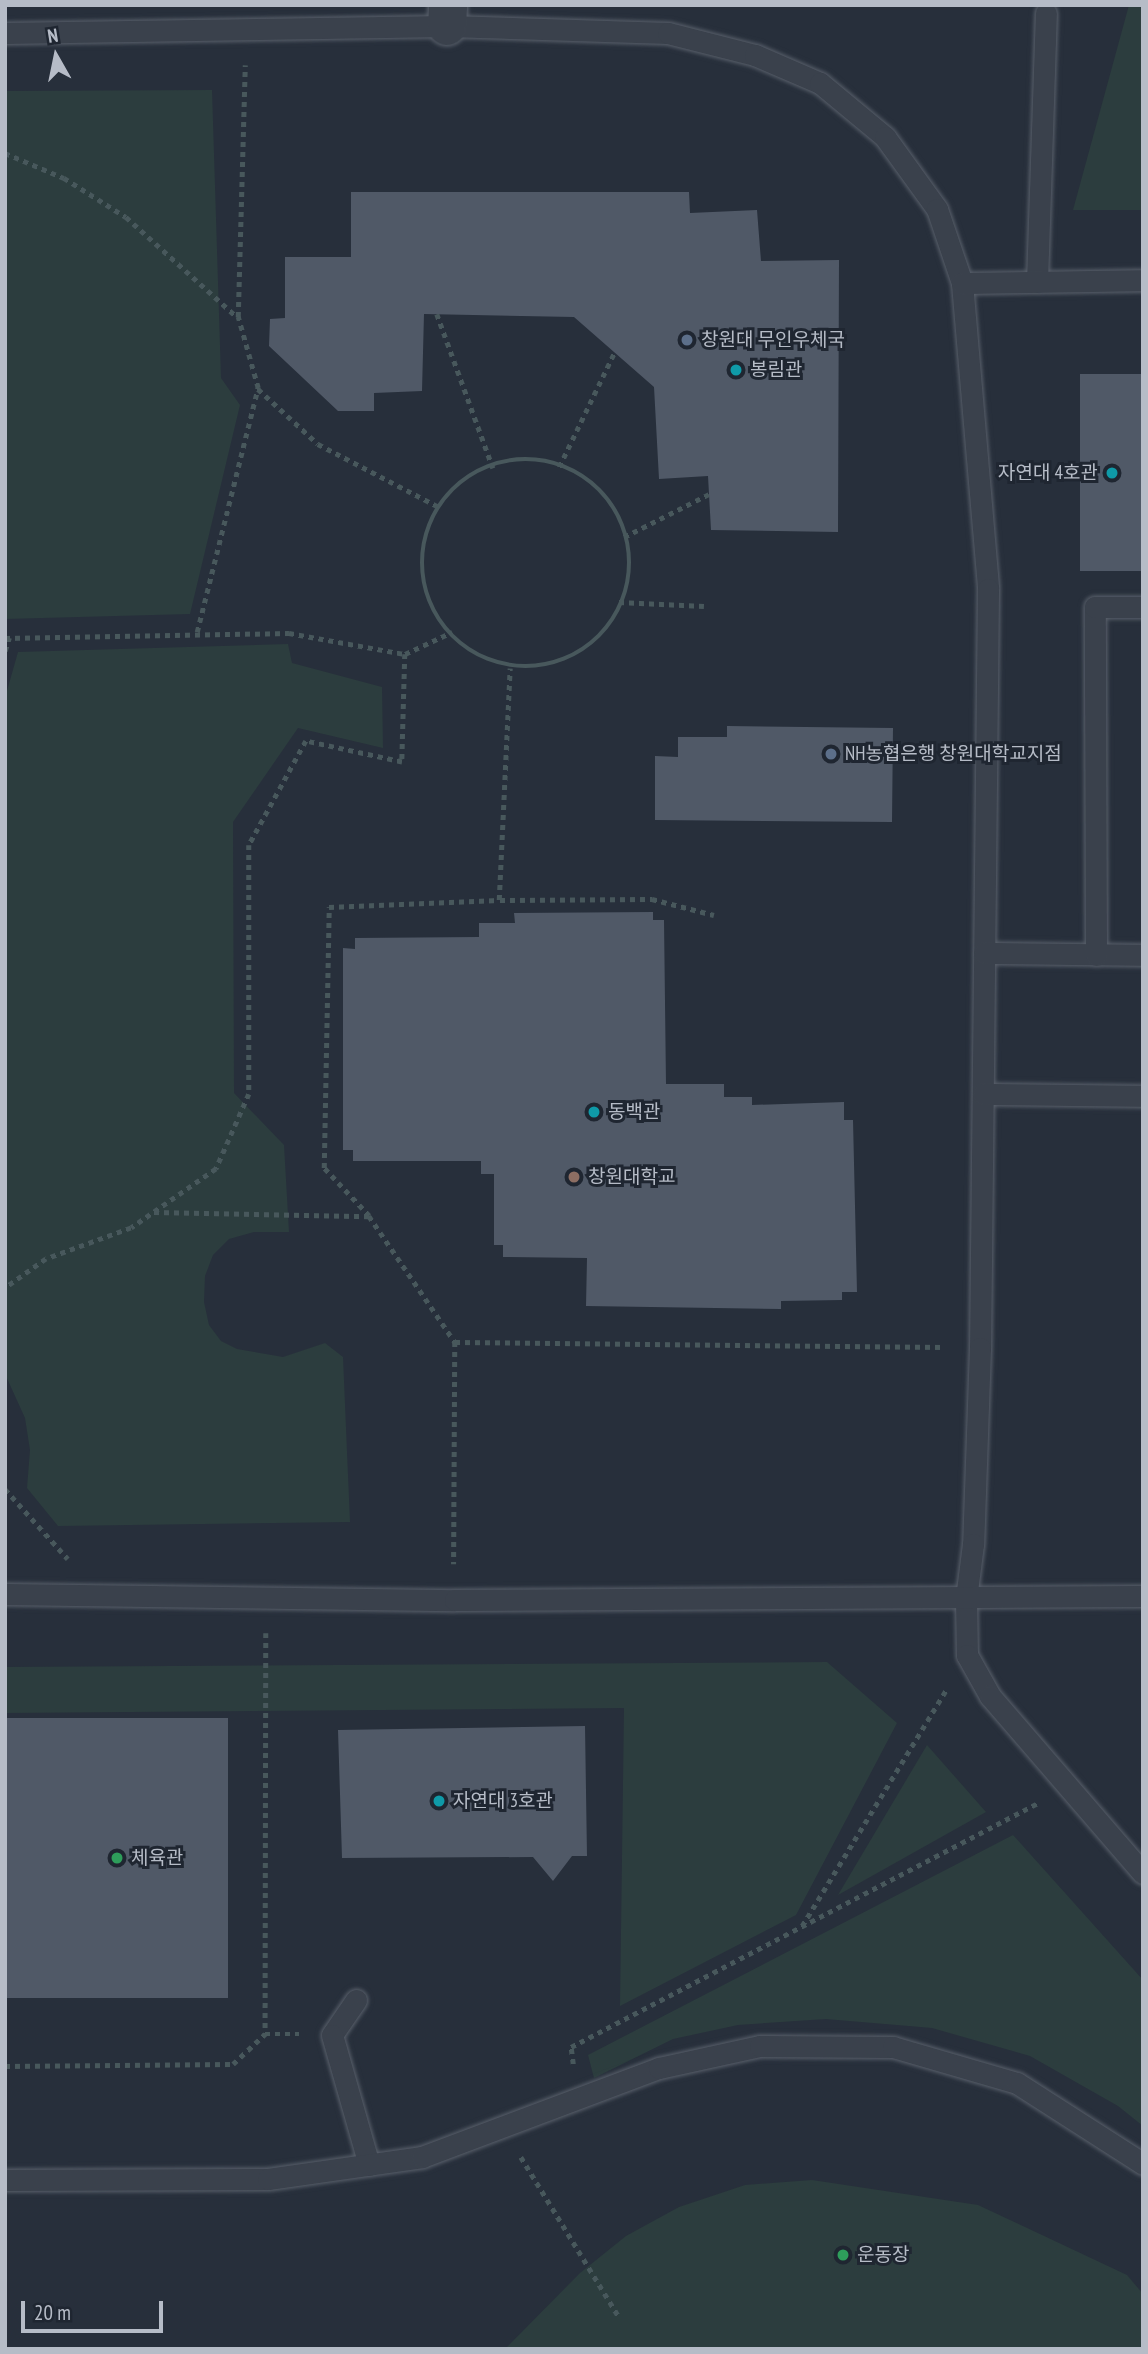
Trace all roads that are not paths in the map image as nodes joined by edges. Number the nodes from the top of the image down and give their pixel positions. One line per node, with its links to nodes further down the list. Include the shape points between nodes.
1 (1046, 13): 5 (lane)
2 (448, 16): 3 (lane, via 246,29); 6 (lane, via 668,33 755,55 820,83 885,137 937,209)
3 (5, 33)
4 (1143, 280): 5 (lane)
5 (1037, 282): 6 (lane)
6 (962, 283): 8 (lane, via 988,589)
7 (1143, 607): 9 (lane, via 1095,607)
8 (984, 953): 9 (lane); 11 (lane)
9 (1096, 955): 10 (lane)
10 (1143, 955)
11 (983, 1094): 12 (lane); 15 (lane, via 980,1348 973,1544)
12 (1143, 1096)
13 (5, 1594): 15 (lane)
14 (1143, 1596): 15 (lane)
15 (966, 1599): 16 (lane, via 968,1655 990,1696)
16 (1143, 1872)
17 (356, 2000): 19 (lane, via 332,2035)
18 (1143, 2164): 19 (lane, via 1017,2083 892,2047 760,2046 659,2068 422,2157)
19 (369, 2165): 20 (lane, via 268,2179)
20 (5, 2180)

